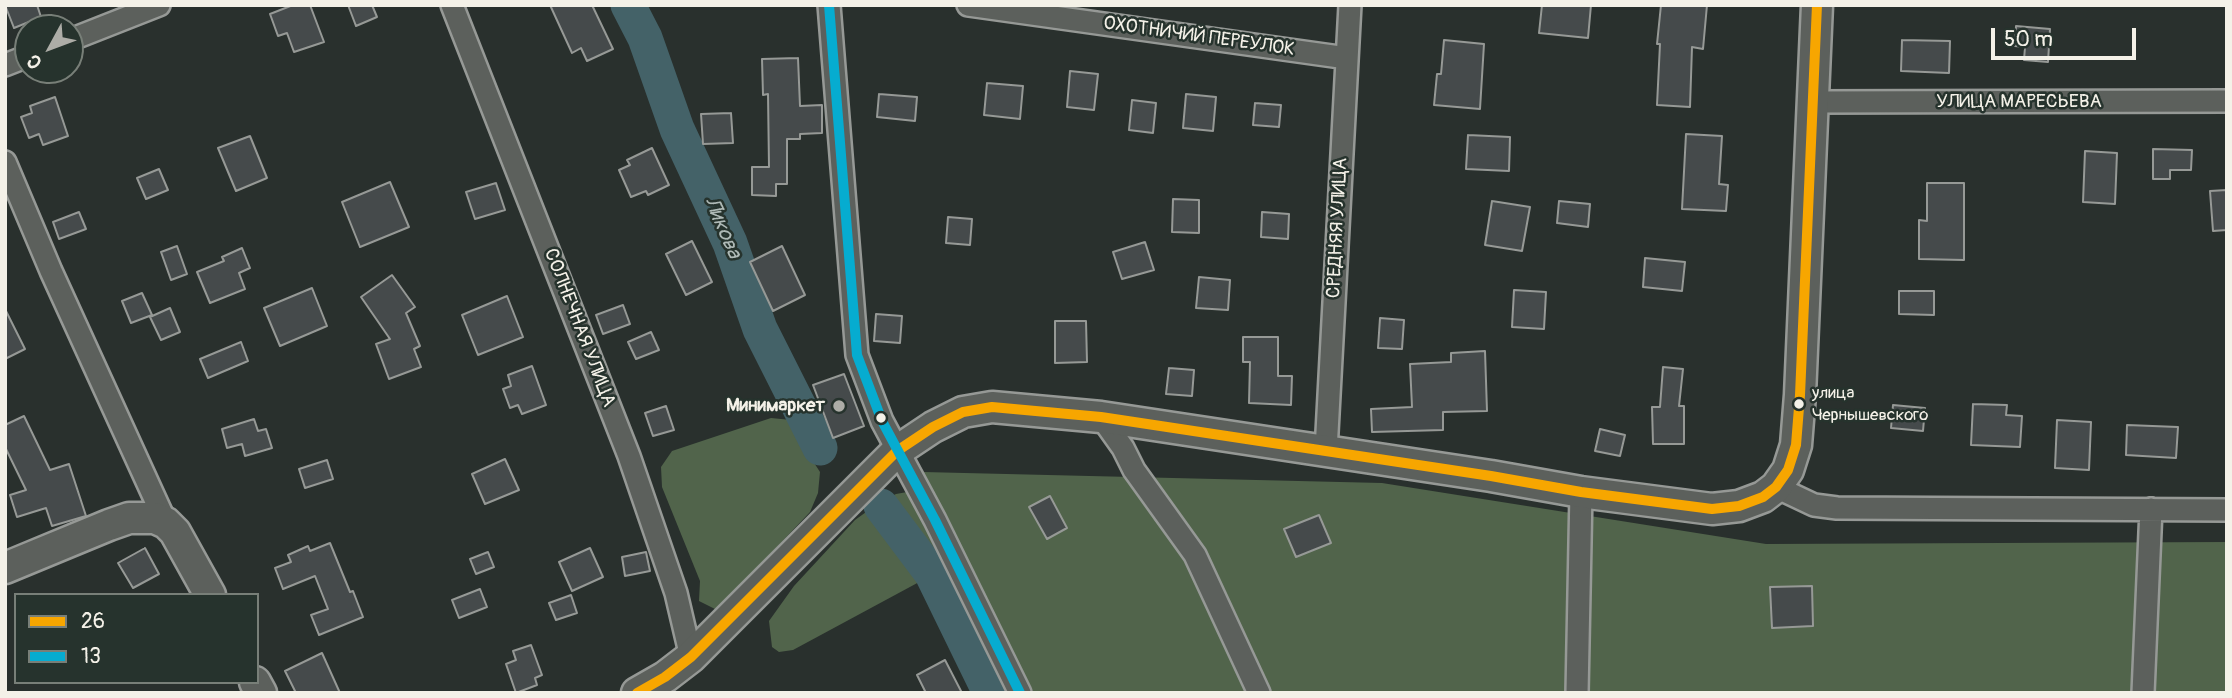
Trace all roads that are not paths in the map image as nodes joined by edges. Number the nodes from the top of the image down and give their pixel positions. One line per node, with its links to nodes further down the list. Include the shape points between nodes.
1 (159, 5): 7 (street)
2 (452, 5): 22 (street, СОЛНЕЧНАЯ УЛИЦА, via 629,456 676,593)
3 (829, 5): 14 (street, via 857,355)
4 (968, 5): 8 (street, ОХОТНИЧИЙ ПЕРЕУЛОК)
5 (1350, 5): 8 (street, СРЕДНЯЯ УЛИЦА)
6 (1817, 5): 10 (street)
7 (84, 34)
8 (1347, 58): 13 (street, СРЕДНЯЯ УЛИЦА)
9 (2227, 101): 10 (street, УЛИЦА МАРЕСЬЕВА)
10 (1812, 102): 15 (street, via 1798,421 1791,462)
11 (5, 162): 19 (street)
12 (1101, 417): 13 (street); 14 (street, via 1022,408 962,412); 25 (street, via 1195,555)
13 (1326, 451): 16 (street)
14 (897, 452): 22 (street); 24 (street)
15 (1776, 487): 16 (street, via 1739,506 1712,509); 17 (street, via 1814,505 1837,508)
16 (1581, 492): 26 (street)
17 (2151, 509): 18 (street); 27 (street)
18 (2227, 510)
19 (166, 523): 20 (street, via 129,518); 21 (street, via 187,550)
20 (5, 568)
21 (209, 593)
22 (674, 675): 23 (street)
23 (637, 693)
24 (1020, 693)
25 (1259, 693)
26 (1577, 693)
27 (2143, 693)

